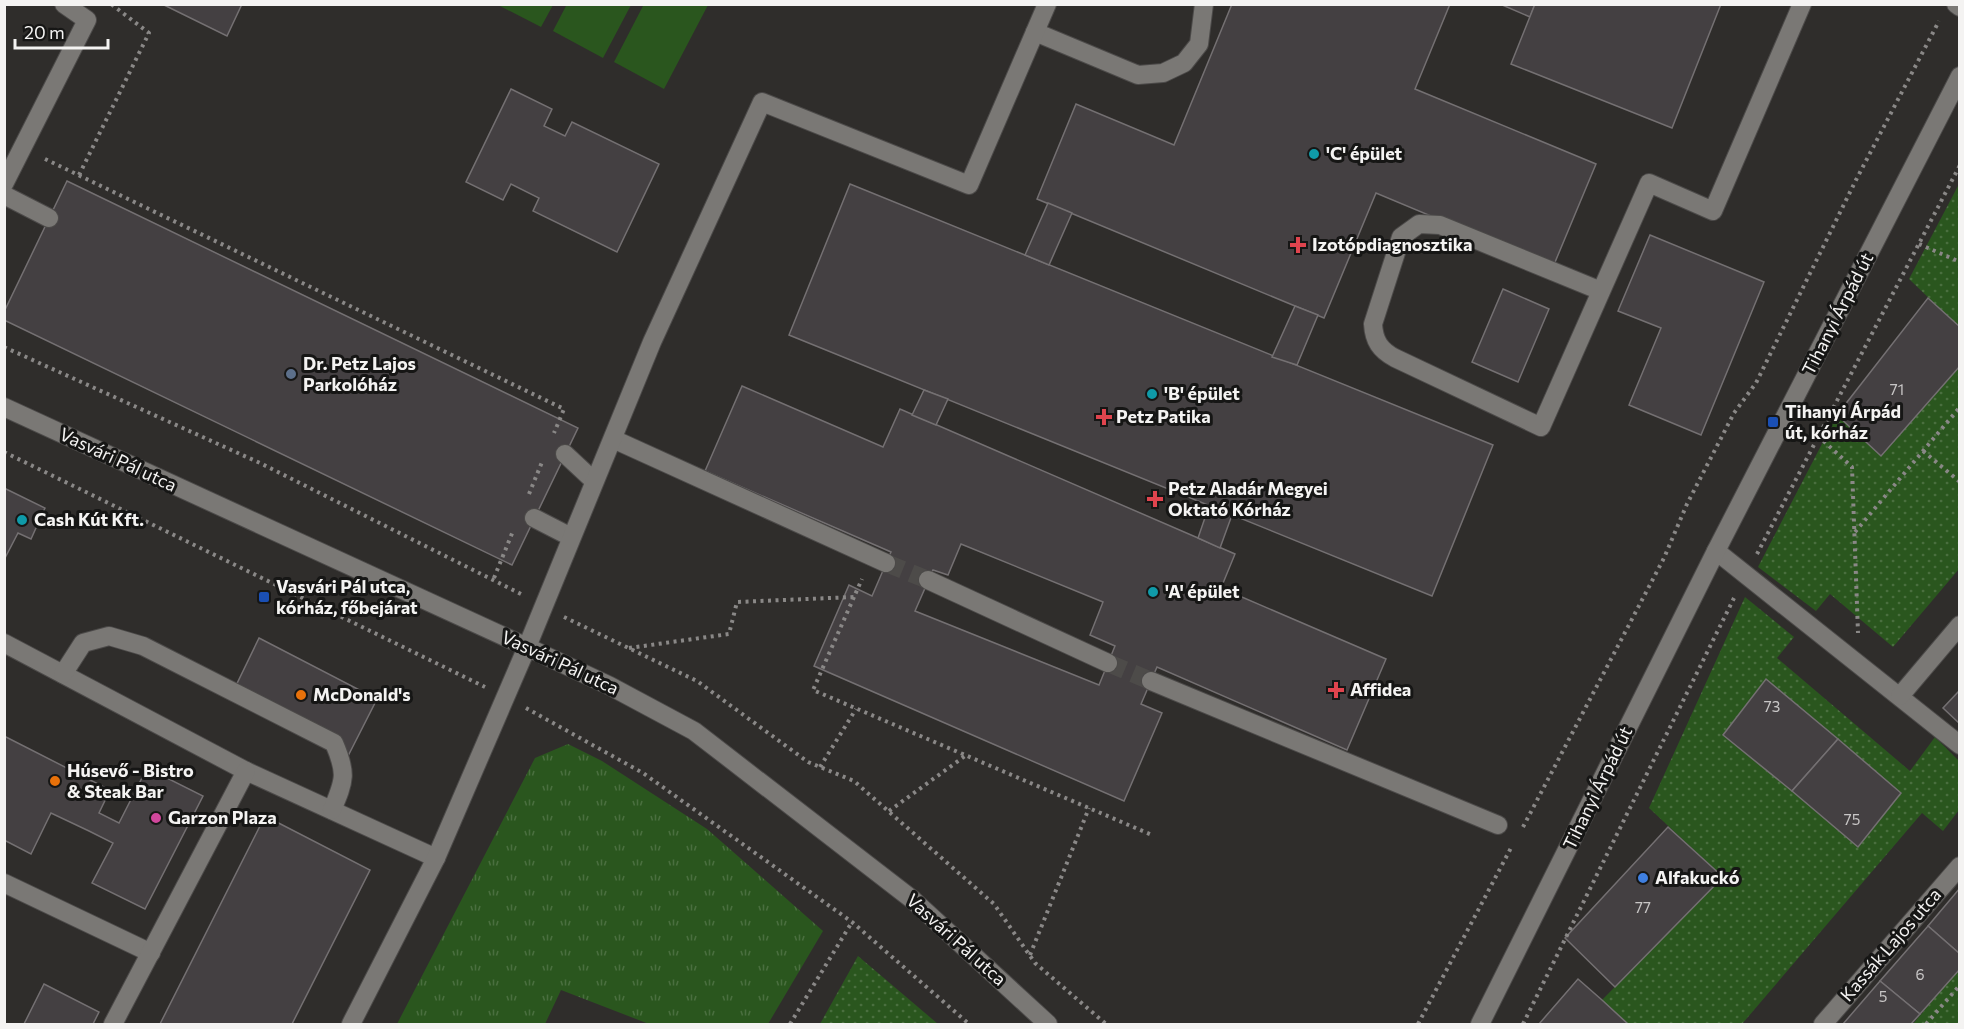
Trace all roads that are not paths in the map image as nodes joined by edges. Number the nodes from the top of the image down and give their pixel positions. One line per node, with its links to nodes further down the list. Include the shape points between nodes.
1 (64, 4): 9 (street, via 87,20)
2 (1047, 4): 7 (street)
3 (1204, 4): 7 (street, via 1199,44 1184,63 1163,74 1138,75)
4 (1802, 4): 12 (street, via 1713,211 1649,183)
5 (1959, 7): 6 (street)
6 (1949, 10)
7 (1035, 32): 14 (street, via 969,185 762,102 652,342)
8 (1959, 76): 19 (street, Tihanyi Árpád út)
9 (4, 184)
10 (4, 195): 11 (street)
11 (49, 218)
12 (1601, 291): 12 (street, via 1541,427 1395,358 1378,345 1374,335 1373,324 1401,237 1419,224 1440,225)
13 (4, 407): 24 (street, Vasvári Pál utca)
14 (614, 439): 16 (street); 20 (street)
15 (565, 454): 16 (street)
16 (594, 481): 18 (street)
17 (529, 511): 18 (street)
18 (571, 537): 24 (street)
19 (1716, 551): 28 (street); 40 (street, Tihanyi Árpád út)
20 (879, 559)
21 (928, 580): 25 (street)
22 (1959, 625): 28 (street)
23 (4, 643): 26 (street)
24 (527, 647): 33 (street); 39 (street, Vasvári Pál utca, via 694,731 913,900)
25 (1108, 663)
26 (63, 674): 30 (street); 31 (street, via 83,643 110,636 143,646 334,743 344,766 342,789)
27 (1151, 681): 32 (street)
28 (1900, 696): 29 (street)
29 (1959, 745)
30 (246, 771): 31 (street); 36 (street)
31 (332, 810): 33 (street)
32 (1498, 825)
33 (436, 858): 38 (street)
34 (1959, 866): 41 (street, Kassák Lajos utca)
35 (4, 883): 36 (street)
36 (151, 953): 37 (street)
37 (113, 1024)
38 (351, 1024)
39 (1048, 1024)
40 (1480, 1024)
41 (1823, 1024)

